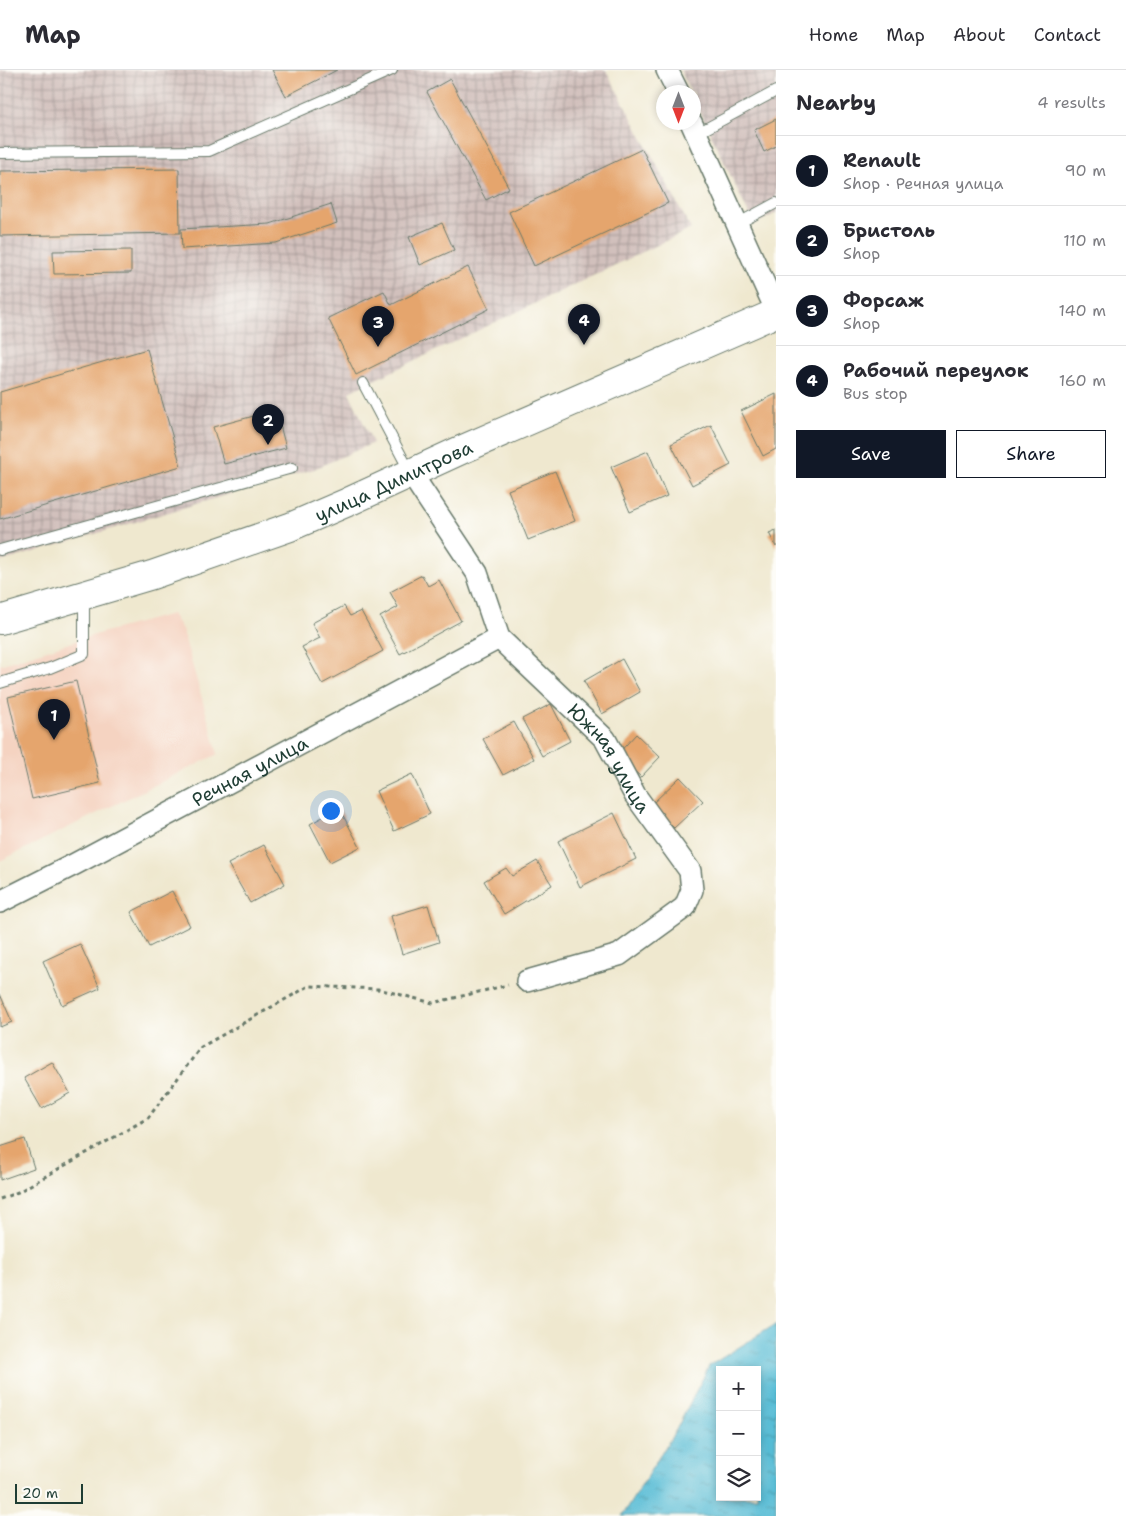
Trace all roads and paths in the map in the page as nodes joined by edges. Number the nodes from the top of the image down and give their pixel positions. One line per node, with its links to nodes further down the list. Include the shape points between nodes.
1 (392, 70): 7 (lane, via 209,151)
2 (667, 70): 3 (street)
3 (674, 85)
4 (776, 91): 5 (lane)
5 (701, 125)
6 (695, 130): 9 (street)
7 (0, 153)
8 (776, 203): 9 (lane)
9 (737, 224): 10 (street)
10 (776, 312): 13 (street, улица Димитрова)
11 (363, 383): 13 (lane)
12 (292, 468): 14 (lane)
13 (410, 472): 15 (street, улица Димитрова, via 290,527); 17 (street, Южная улица, via 477,573)
14 (0, 550)
15 (84, 595): 16 (street, улица Димитрова); 18 (lane, via 84,654)
16 (0, 620)
17 (499, 638): 19 (street, Речная улица); 20 (street, Южная улица, via 605,738 635,795 690,870 692,890 685,907 618,955)
18 (0, 684)
19 (0, 902)
20 (527, 981): 21 (path, via 433,1003 378,990 309,986 201,1046 148,1118 18,1192)
21 (0, 1199)

